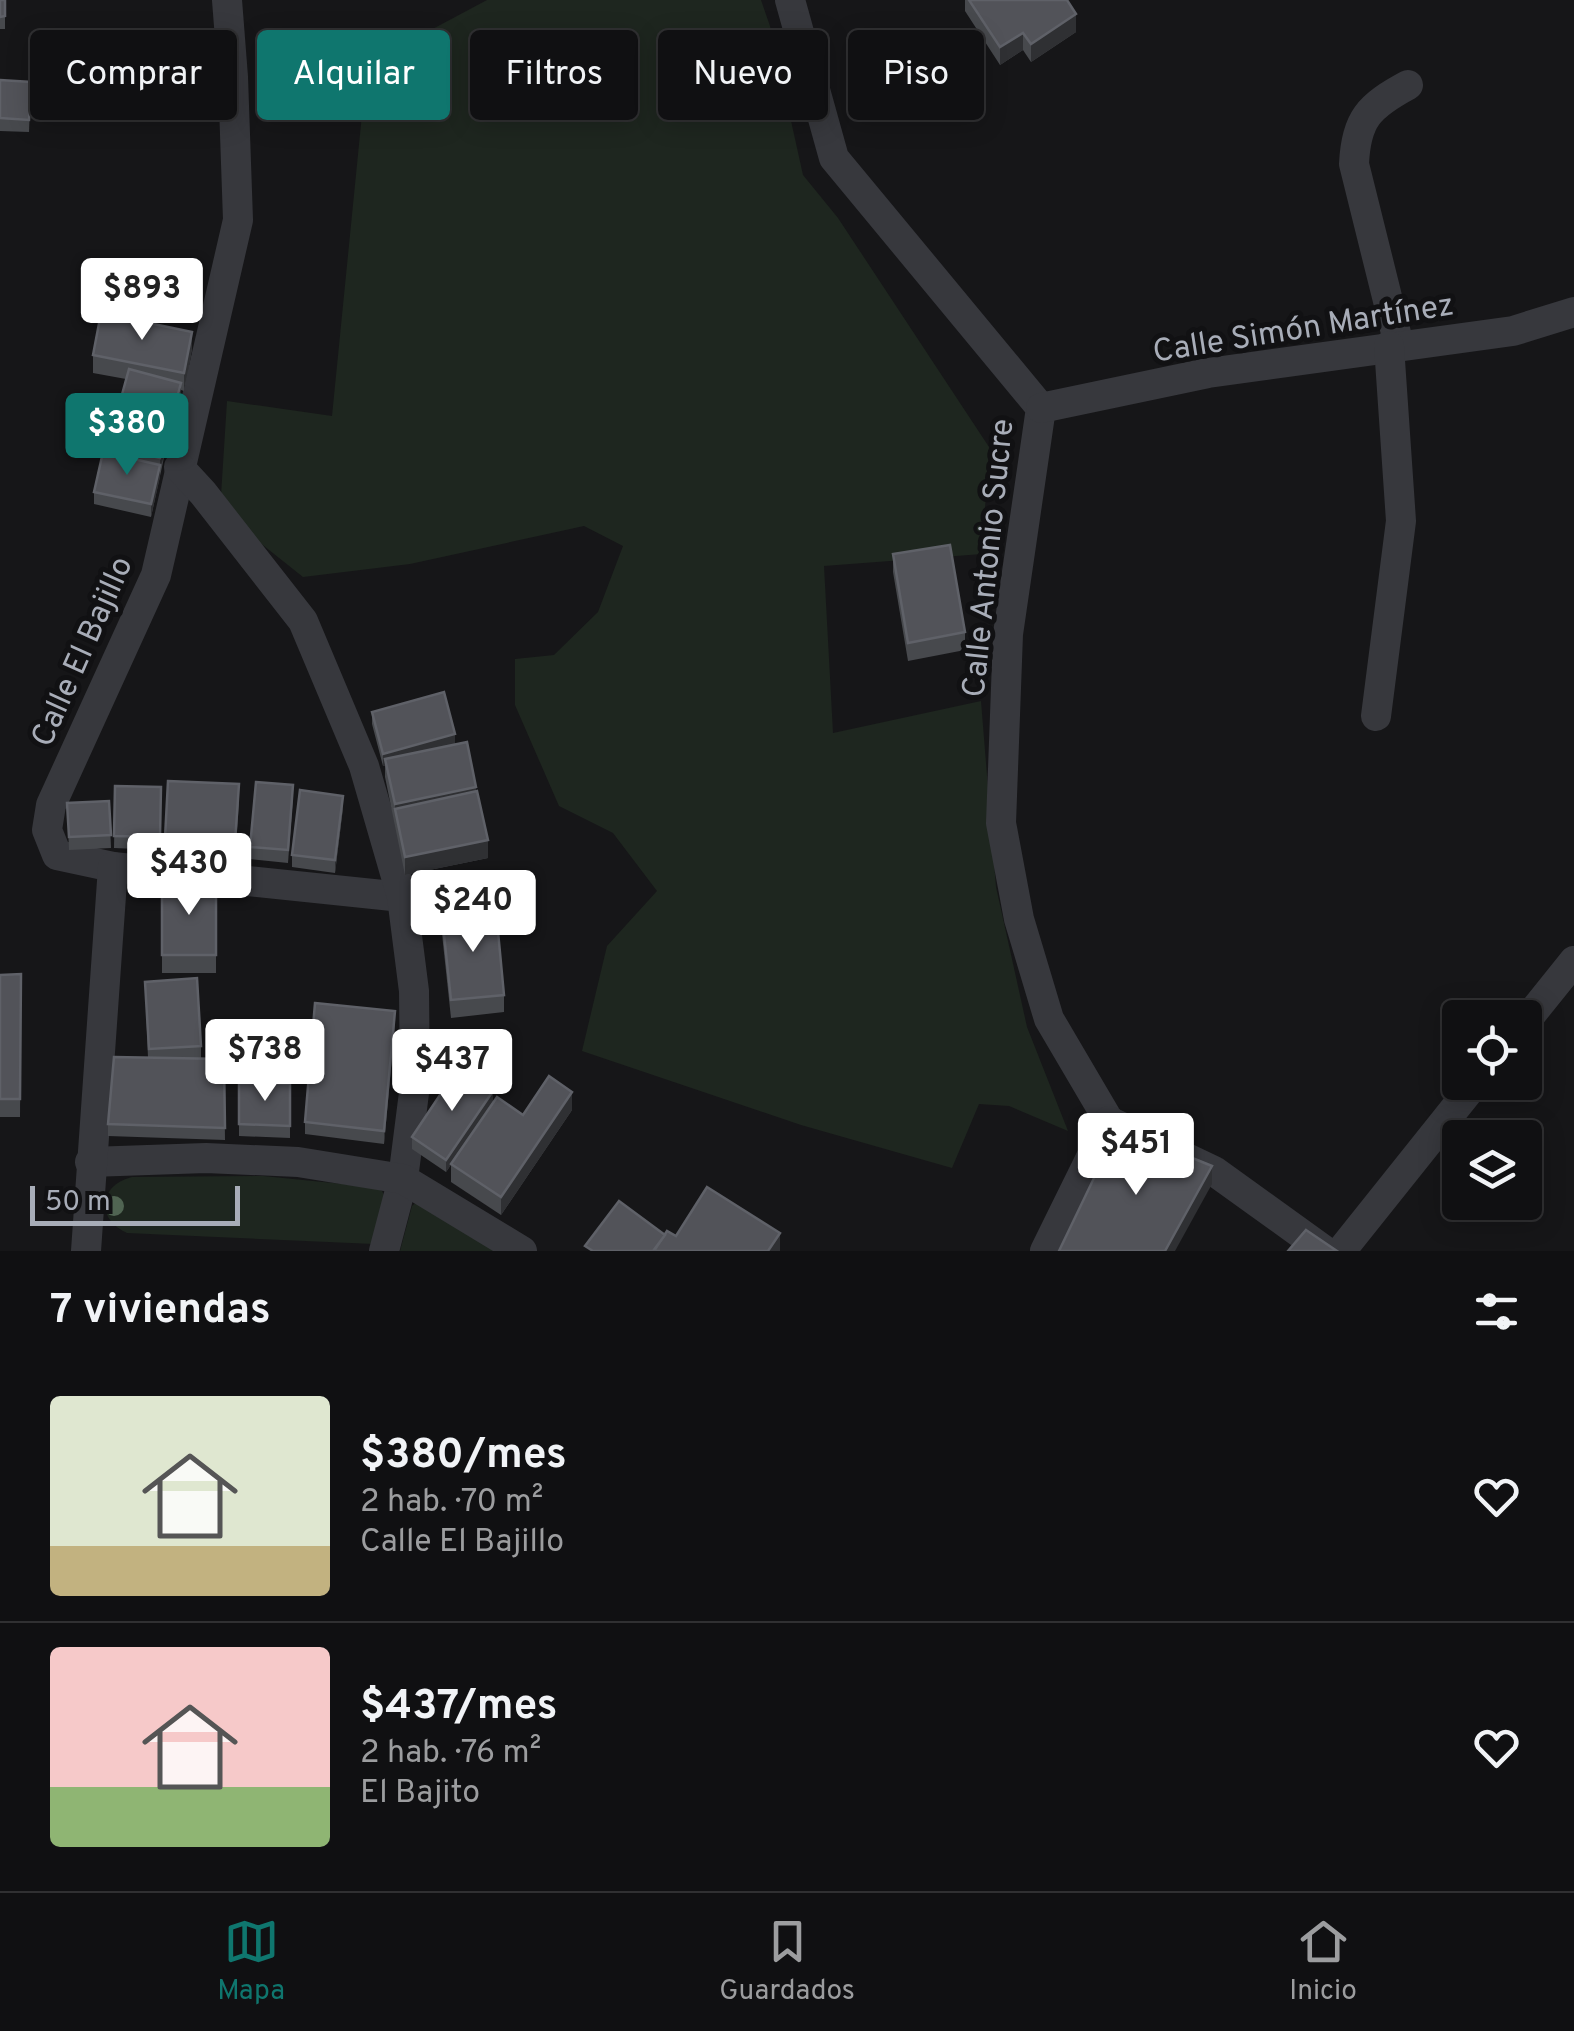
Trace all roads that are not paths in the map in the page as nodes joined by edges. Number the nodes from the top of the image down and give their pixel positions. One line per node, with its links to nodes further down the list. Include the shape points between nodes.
1 (226, 0): 7 (street, Calle El Bajillo, via 238,220)
2 (790, 0): 6 (street, Calle Antonio Sucre, via 834,158)
3 (1408, 85): 5 (street, via 1366,113 1355,136 1354,164)
4 (1574, 312): 5 (street, Calle Simón Martínez, via 1512,331)
5 (1394, 346): 6 (street, Calle Simón Martínez, via 1208,373); 8 (street, via 1401,521)
6 (1041, 408): 14 (street, Calle Antonio Sucre, via 1008,634 1001,824 1019,919 1049,1020)
7 (179, 468): 9 (street, Calle El Bajillo, via 156,575 46,830 56,854); 10 (street, via 304,621 364,766)
8 (1376, 716)
9 (113, 867): 10 (street); 15 (street)
10 (402, 897): 16 (street, via 414,991 415,1086)
11 (1574, 961): 12 (street)
12 (1542, 1001)
13 (1462, 1100): 22 (street)
14 (1109, 1121): 20 (street); 21 (street, via 1214,1172)
15 (89, 1173): 16 (street, via 206,1158 298,1162); 17 (street)
16 (403, 1180): 18 (street); 19 (street)
17 (86, 1251)
18 (384, 1251)
19 (522, 1251)
20 (1045, 1251)
21 (1326, 1251)
22 (1341, 1251)

